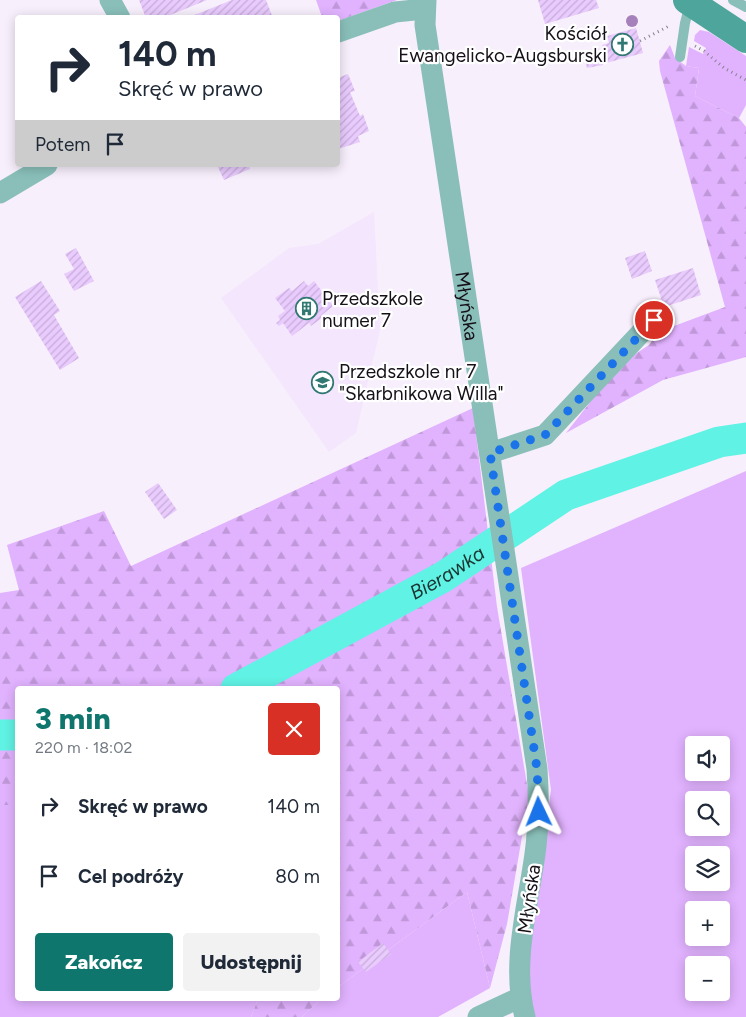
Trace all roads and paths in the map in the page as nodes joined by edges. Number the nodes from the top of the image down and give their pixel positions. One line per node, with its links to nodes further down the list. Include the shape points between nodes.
1 (110, 0): 6 (street)
2 (733, 0): 5 (lane)
3 (690, 1): 9 (main road); 12 (lane)
4 (425, 4): 8 (street); 17 (street, Młyńska, via 424,25)
5 (746, 6)
6 (118, 15)
7 (672, 25): 10 (path)
8 (340, 31)
9 (746, 39)
10 (640, 41)
11 (690, 43): 13 (path)
12 (680, 57)
13 (746, 80)
14 (44, 167): 15 (street)
15 (0, 193)
16 (654, 320): 17 (street, via 545,435)
17 (490, 453): 18 (street, Młyńska, via 539,800 537,840 522,950)
18 (523, 1007): 19 (street, Młyńska)
19 (478, 1017)

